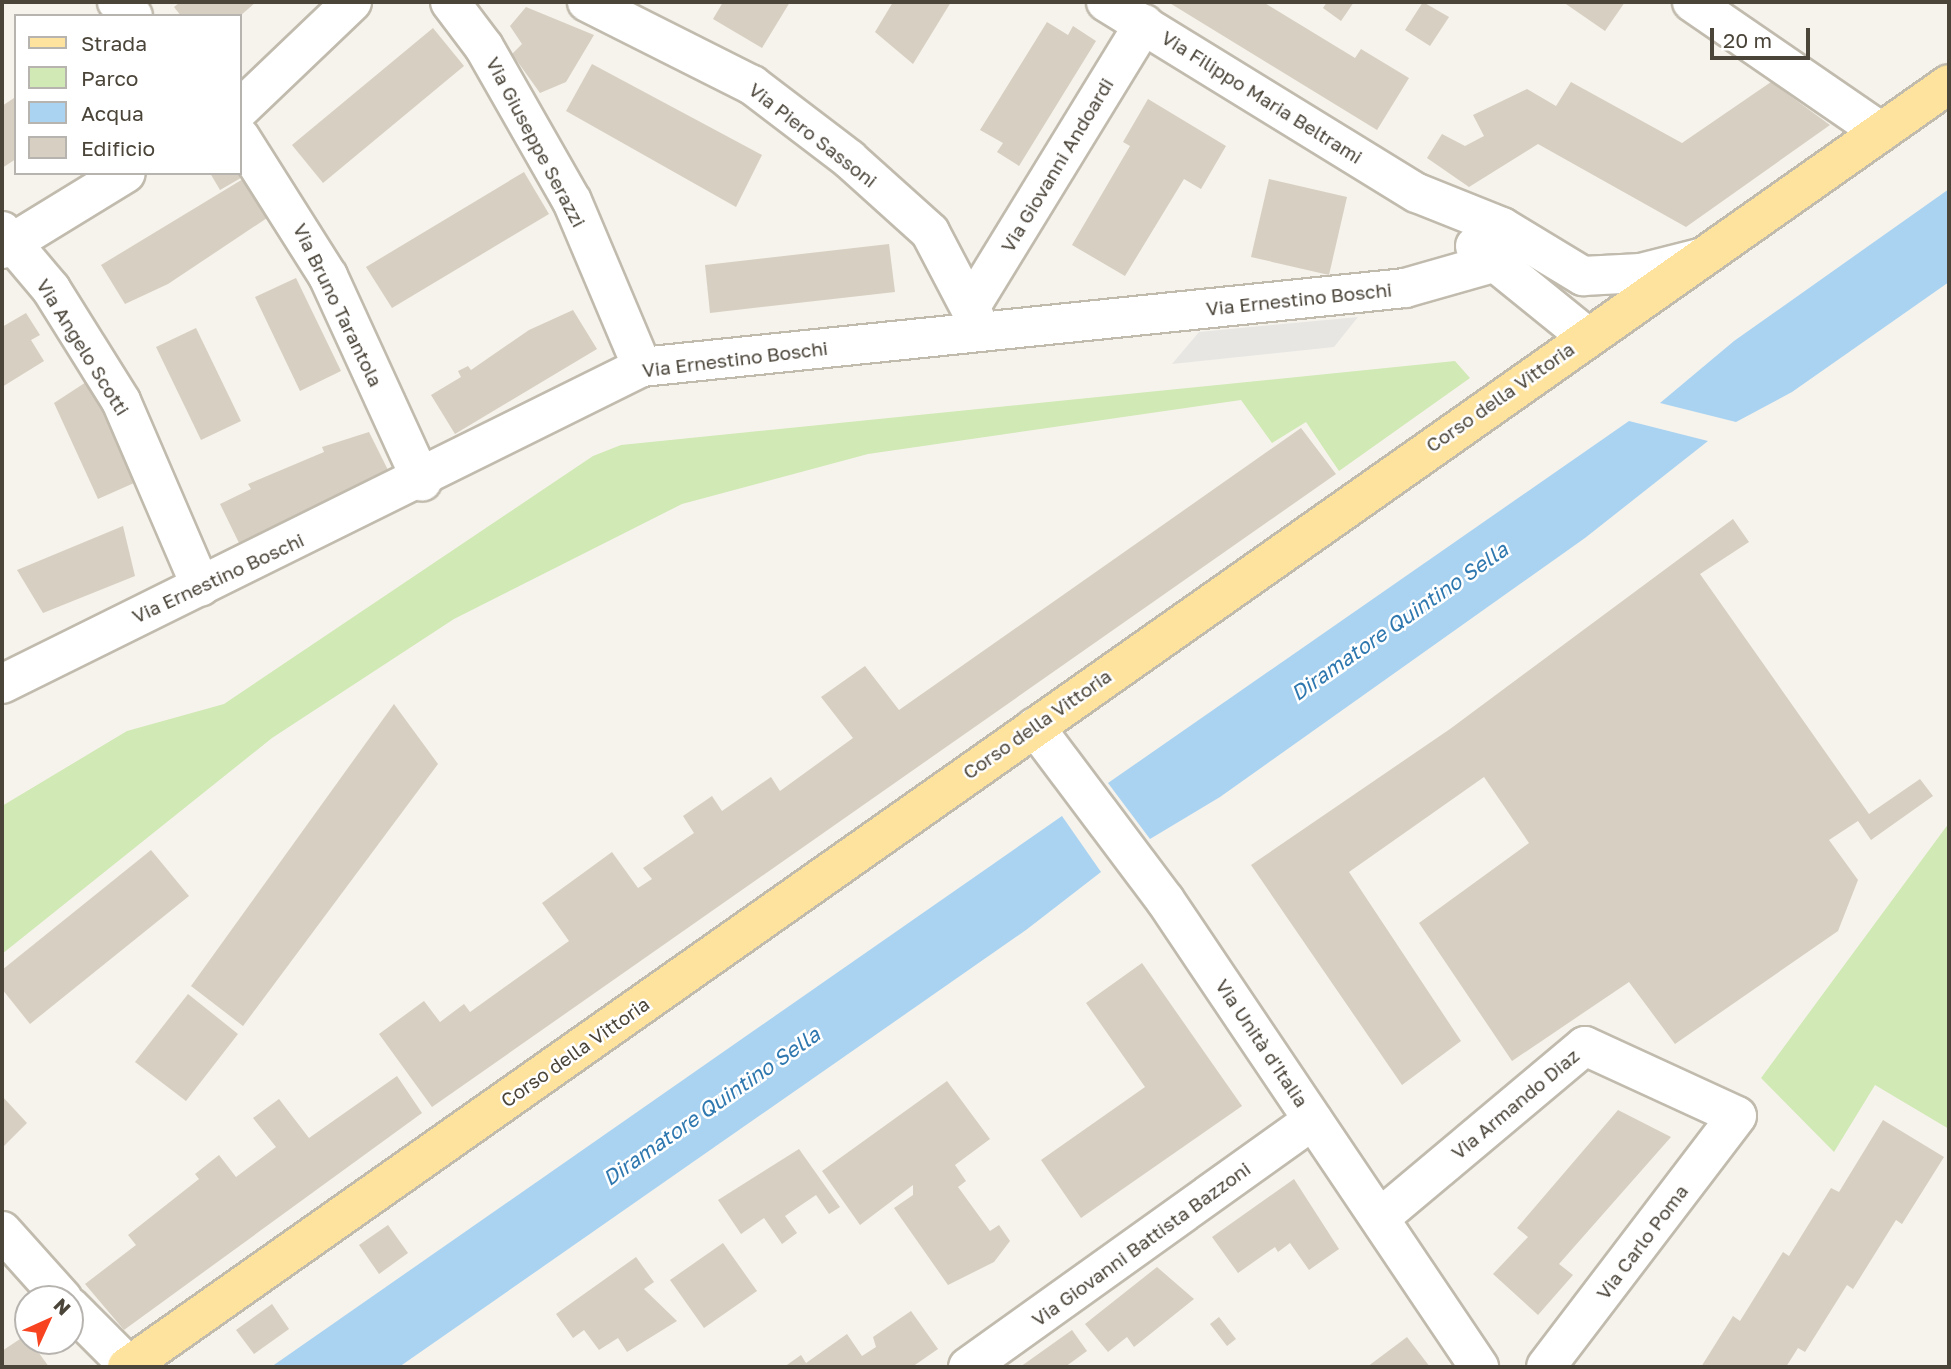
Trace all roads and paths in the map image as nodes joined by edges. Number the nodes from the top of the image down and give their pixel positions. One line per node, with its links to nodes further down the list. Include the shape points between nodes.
1 (117, 2): 7 (street)
2 (352, 2): 10 (street)
3 (450, 2): 21 (street, Via Giuseppe Serazzi, via 484,47 572,201)
4 (586, 2): 19 (street, Via Piero Sassoni, via 752,85 849,159 930,232)
5 (1106, 2): 8 (street, Via Filippo Maria Beltrami)
6 (1692, 2): 11 (street)
7 (131, 14)
8 (1144, 24): 14 (street, Via Filippo Maria Beltrami); 19 (street, Via Giovanni Andoardi)
9 (1949, 84): 11 (main road, Corso della Vittoria)
10 (242, 107)
11 (1881, 132): 16 (main road, Corso della Vittoria)
12 (242, 140): 22 (street, Via Bruno Tarantola, via 328,276)
13 (121, 175): 15 (street)
14 (1417, 193): 17 (street, Via Filippo Maria Beltrami); 18 (street, Via Filippo Maria Beltrami, via 1502,227)
15 (5, 241): 23 (street, Via Angelo Scotti, via 51,289 121,401)
16 (1702, 258): 18 (street, via 1641,273); 20 (main road, Corso della Vittoria)
17 (1493, 263): 19 (street, Via Ernestino Boschi, via 1405,288); 20 (street, Via Filippo Maria Beltrami)
18 (1583, 276): 20 (street)
19 (977, 319): 21 (street, Via Ernestino Boschi)
20 (1597, 329): 25 (main road, Corso della Vittoria)
21 (642, 367): 22 (street, Via Ernestino Boschi)
22 (422, 481): 23 (street, Via Ernestino Boschi)
23 (201, 587): 24 (street, Via Ernestino Boschi)
24 (2, 684)
25 (1035, 727): 27 (street, Via Unità d'Italia); 32 (main road, Corso della Vittoria)
26 (1737, 1116): 28 (street, Via Armando Diaz, via 1585,1046); 35 (street, Via Carlo Poma)
27 (1313, 1120): 28 (street, Via Unità d'Italia); 33 (street, Via Giovanni Battista Bazzoni)
28 (1381, 1217): 34 (street, Via Unità d'Italia)
29 (2, 1231): 30 (street)
30 (50, 1285)
31 (84, 1321): 32 (street)
32 (129, 1367)
33 (968, 1367)
34 (1479, 1367)
35 (1546, 1367)

